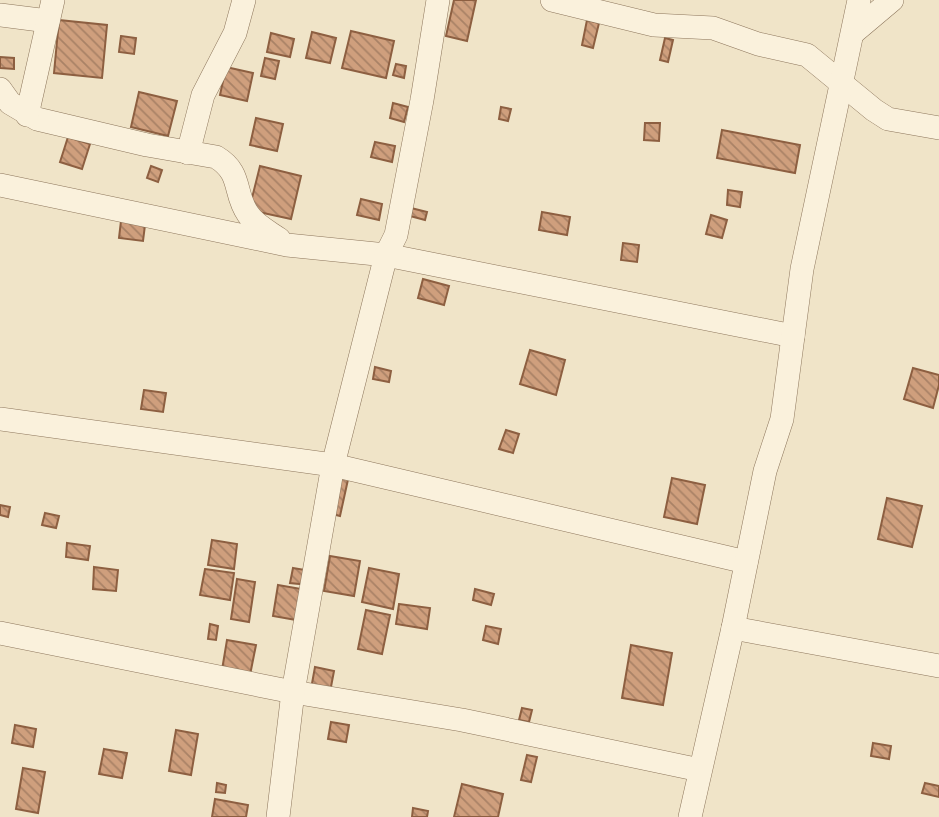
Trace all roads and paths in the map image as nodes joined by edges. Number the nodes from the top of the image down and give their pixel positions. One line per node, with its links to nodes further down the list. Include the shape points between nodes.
1 (244, 0): 13 (street, via 235,33 203,94)
2 (439, 0): 16 (street, via 396,235)
3 (552, 0): 9 (street, via 653,25 713,28 800,52)
4 (859, 0): 8 (street)
5 (892, 0): 8 (street)
6 (50, 10): 7 (street); 11 (street)
7 (0, 15)
8 (854, 33): 9 (street)
9 (841, 83): 12 (street, via 888,118); 17 (street, via 802,268)
10 (0, 89): 11 (street)
11 (27, 115): 13 (street)
12 (939, 128)
13 (188, 153): 15 (street, via 225,162 235,176 247,213)
14 (0, 185): 15 (street)
15 (287, 245): 16 (street)
16 (386, 255): 17 (street); 19 (street)
17 (793, 336): 20 (street, via 782,419 765,471)
18 (0, 419): 19 (street)
19 (333, 465): 20 (street); 24 (street)
20 (746, 562): 21 (street)
21 (733, 628): 23 (street); 25 (street)
22 (0, 633): 24 (street)
23 (939, 666)
24 (293, 692): 25 (street, via 462,720); 26 (street)
25 (700, 770): 27 (street)
26 (278, 817)
27 (690, 817)

